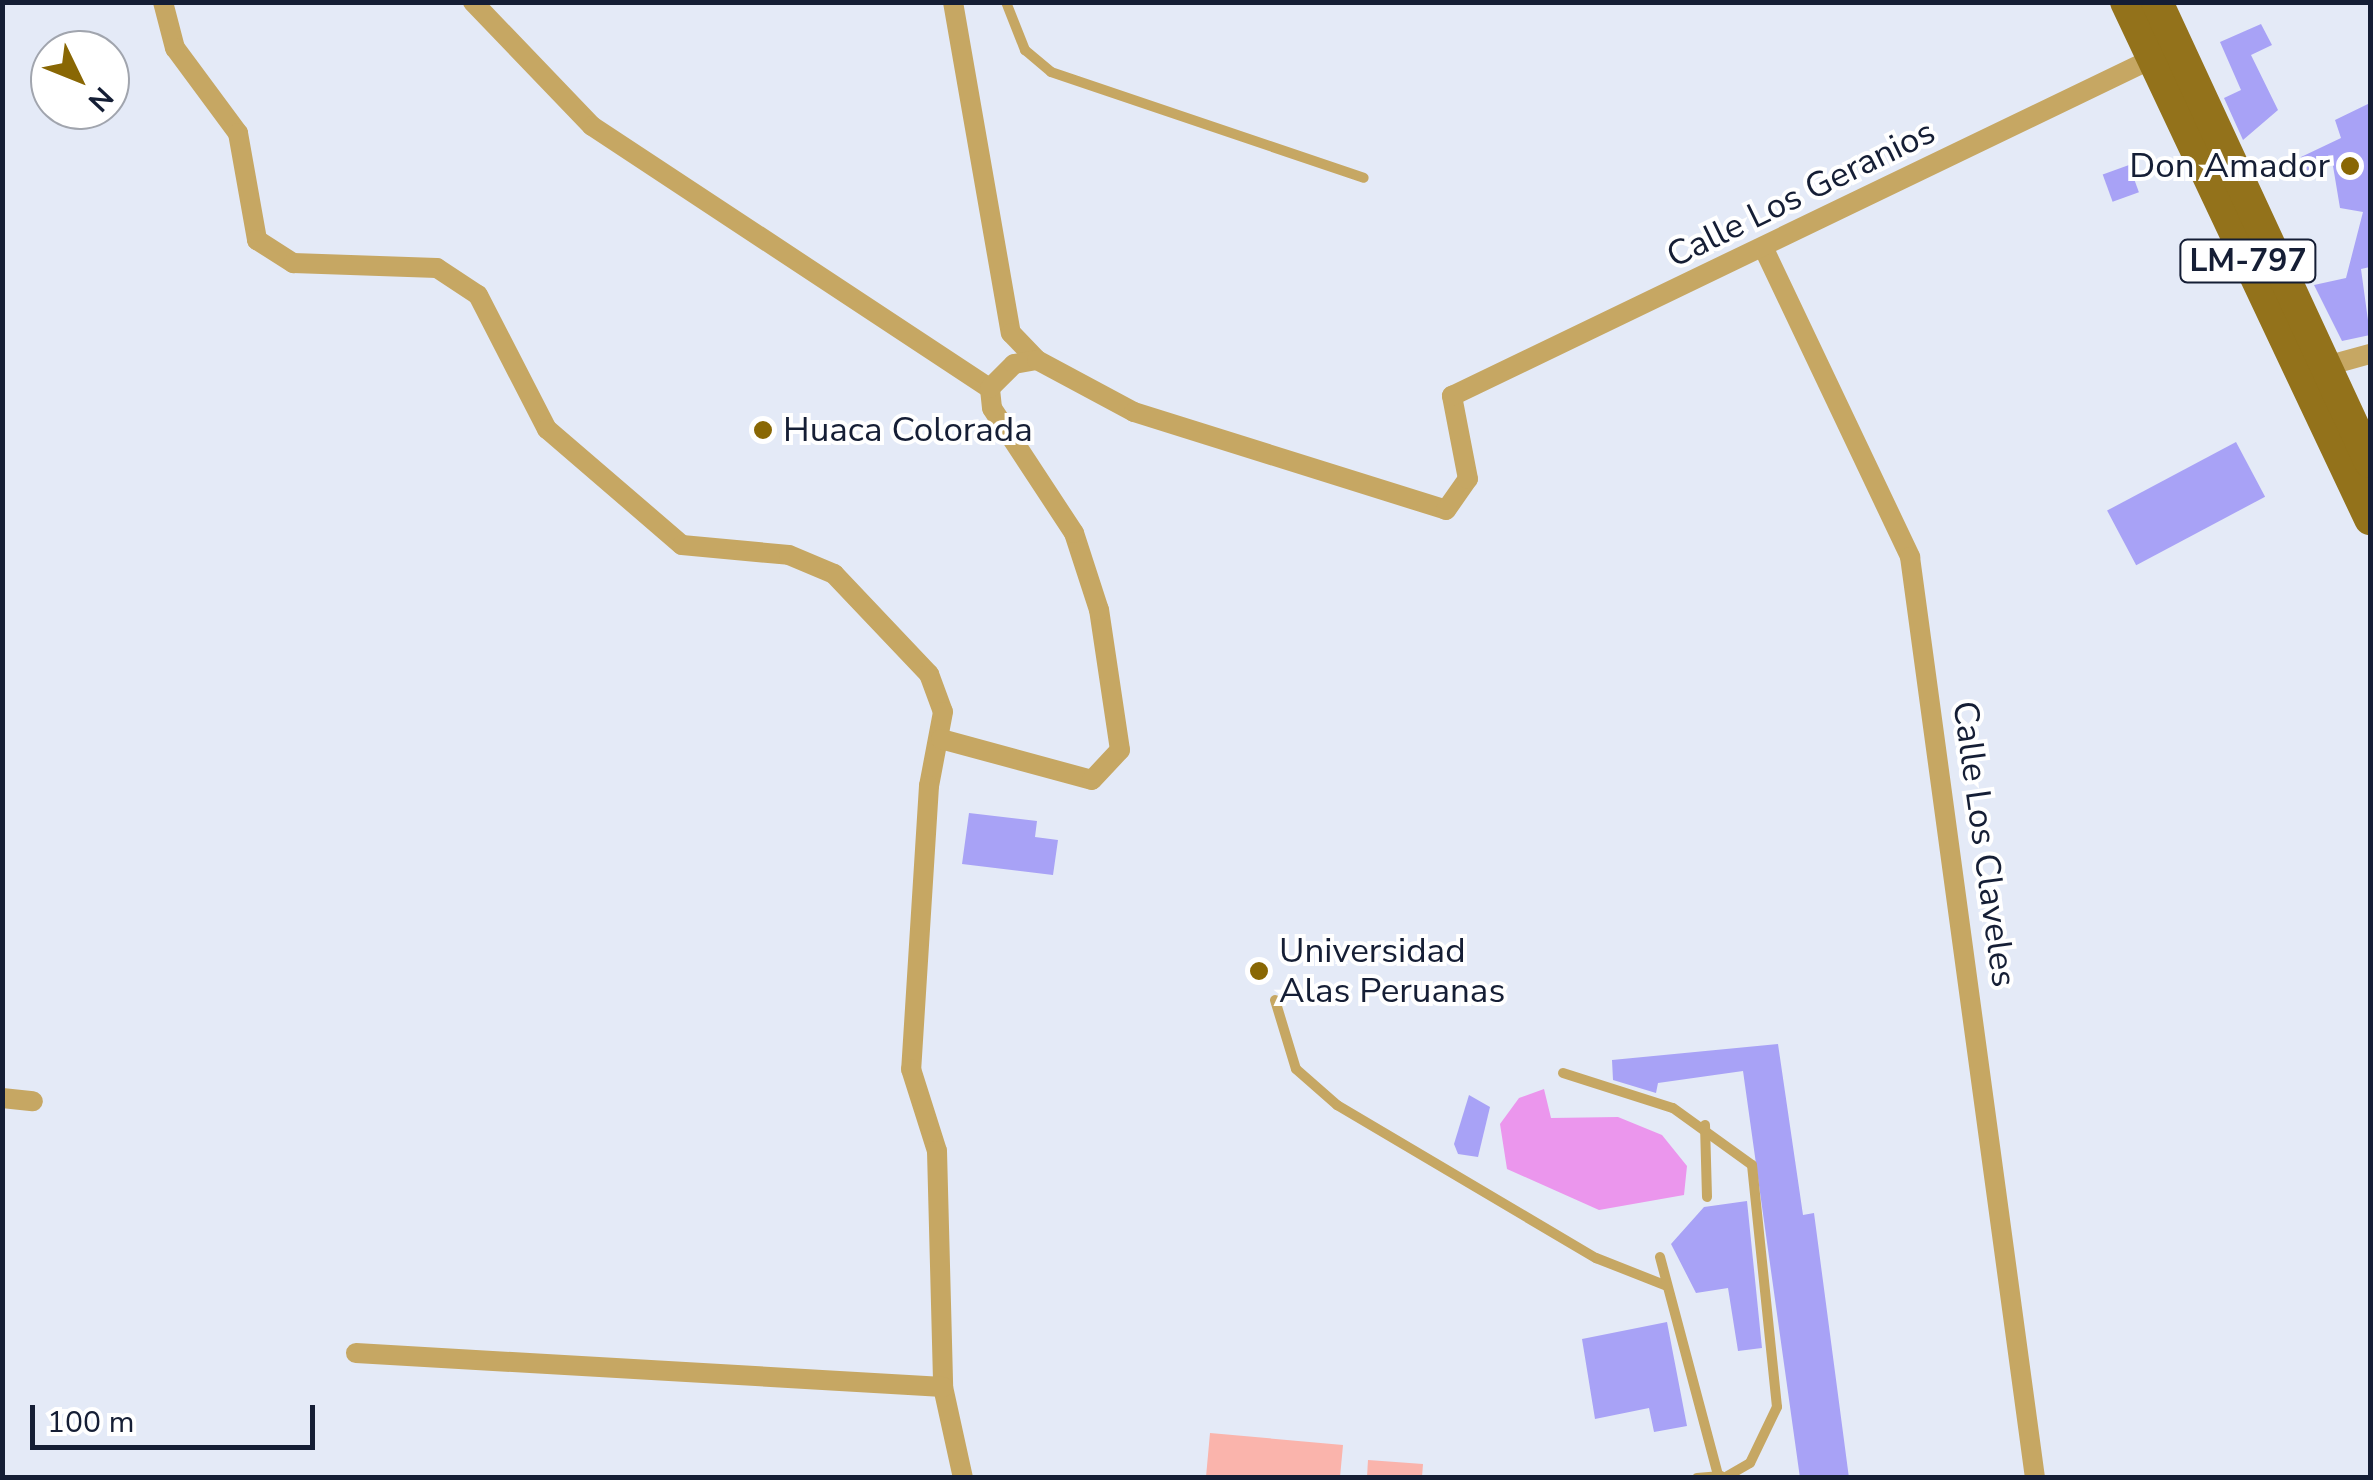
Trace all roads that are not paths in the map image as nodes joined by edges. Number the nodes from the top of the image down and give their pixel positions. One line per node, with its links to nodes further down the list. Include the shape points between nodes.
1 (163, 2): 16 (street, via 175,48 238,132 257,240 293,263 437,268 478,295 547,429 682,545 788,555 834,574 929,674)
2 (473, 2): 13 (street, via 592,126)
3 (953, 2): 11 (street, via 1011,333)
4 (1006, 2): 8 (lane, via 1025,50 1051,72)
5 (2126, 2): 7 (main road, LM-797)
6 (2156, 2): 7 (main road, LM-797)
7 (2165, 52): 9 (street, Calle Los Geranios); 12 (main road, LM-797)
8 (1364, 178)
9 (1764, 249): 11 (street, Calle Los Geranios, via 1452,396 1468,479 1459,502 1432,510 1134,412); 30 (street, Calle Los Claveles, via 1910,557)
10 (2370, 354): 12 (street)
11 (1037, 360): 13 (street, via 1014,364)
12 (2313, 370): 14 (main road, LM-797); 15 (main road, LM-797)
13 (990, 388): 16 (street, via 992,408 1074,532 1099,610 1120,750 1092,780)
14 (2370, 462)
15 (2370, 519)
16 (941, 740): 26 (street, via 929,786 912,1069 942,1198)
17 (1275, 1000): 24 (lane, via 1290,1060 1337,1105 1596,1258)
18 (1563, 1073): 21 (lane)
19 (2, 1098): 20 (street)
20 (33, 1100)
21 (1705, 1125): 22 (lane); 27 (lane, via 1742,1151 1756,1176 1775,1363 1767,1437)
22 (1706, 1197)
23 (1660, 1257): 24 (lane)
24 (1667, 1286): 27 (lane)
25 (356, 1352): 26 (street)
26 (943, 1387): 28 (street)
27 (1724, 1476): 29 (lane)
28 (963, 1478)
29 (1697, 1478)
30 (2034, 1478)

